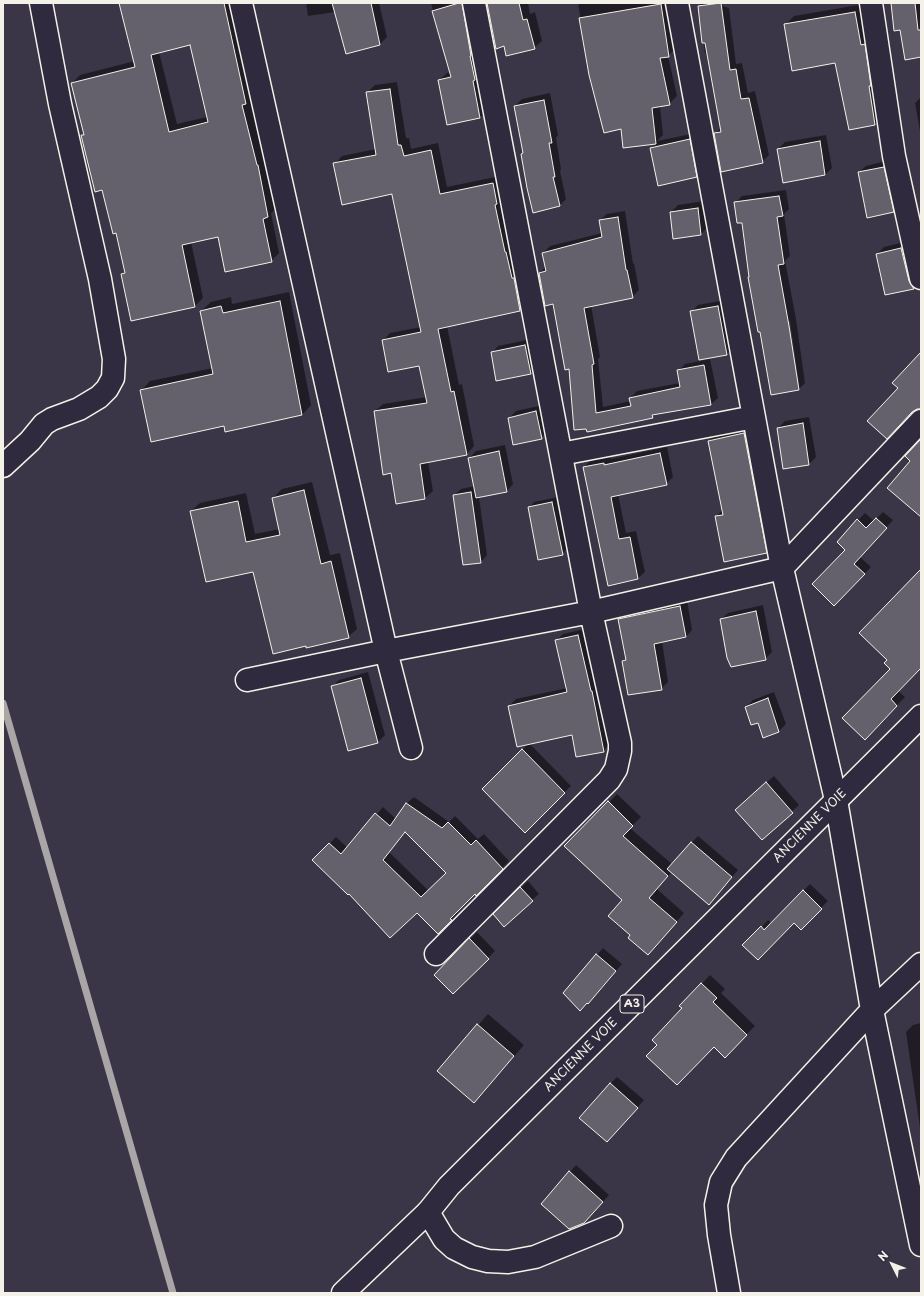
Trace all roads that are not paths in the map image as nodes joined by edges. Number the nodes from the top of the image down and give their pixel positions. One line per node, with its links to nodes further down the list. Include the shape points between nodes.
1 (41, 3): 10 (street, via 60,104 100,279 114,359 113,378 99,397 44,424)
2 (241, 3): 13 (street)
3 (474, 3): 9 (street)
4 (678, 3): 7 (street)
5 (871, 3): 6 (street, via 894,156)
6 (921, 278)
7 (754, 417): 9 (street); 11 (street)
8 (921, 421): 11 (street)
9 (561, 454): 12 (street)
10 (3, 466)
11 (782, 568): 12 (street); 17 (street)
12 (591, 612): 13 (street); 18 (street, via 620,743 620,758 616,769 609,780)
13 (386, 651): 14 (street); 16 (street)
14 (247, 680)
15 (921, 716): 17 (street, ANCIENNE VOIE / A3)
16 (411, 748)
17 (836, 800): 20 (street); 21 (street, ANCIENNE VOIE / A3, via 449,1186)
18 (436, 954)
19 (921, 964): 20 (street)
20 (872, 1010): 23 (street); 25 (street, via 736,1158 721,1182 716,1205)
21 (428, 1212): 22 (street, via 444,1239 454,1248 479,1260 498,1262 535,1257); 24 (street, ANCIENNE VOIE / A3)
22 (611, 1226)
23 (921, 1245)
24 (343, 1293)
25 (729, 1293)

